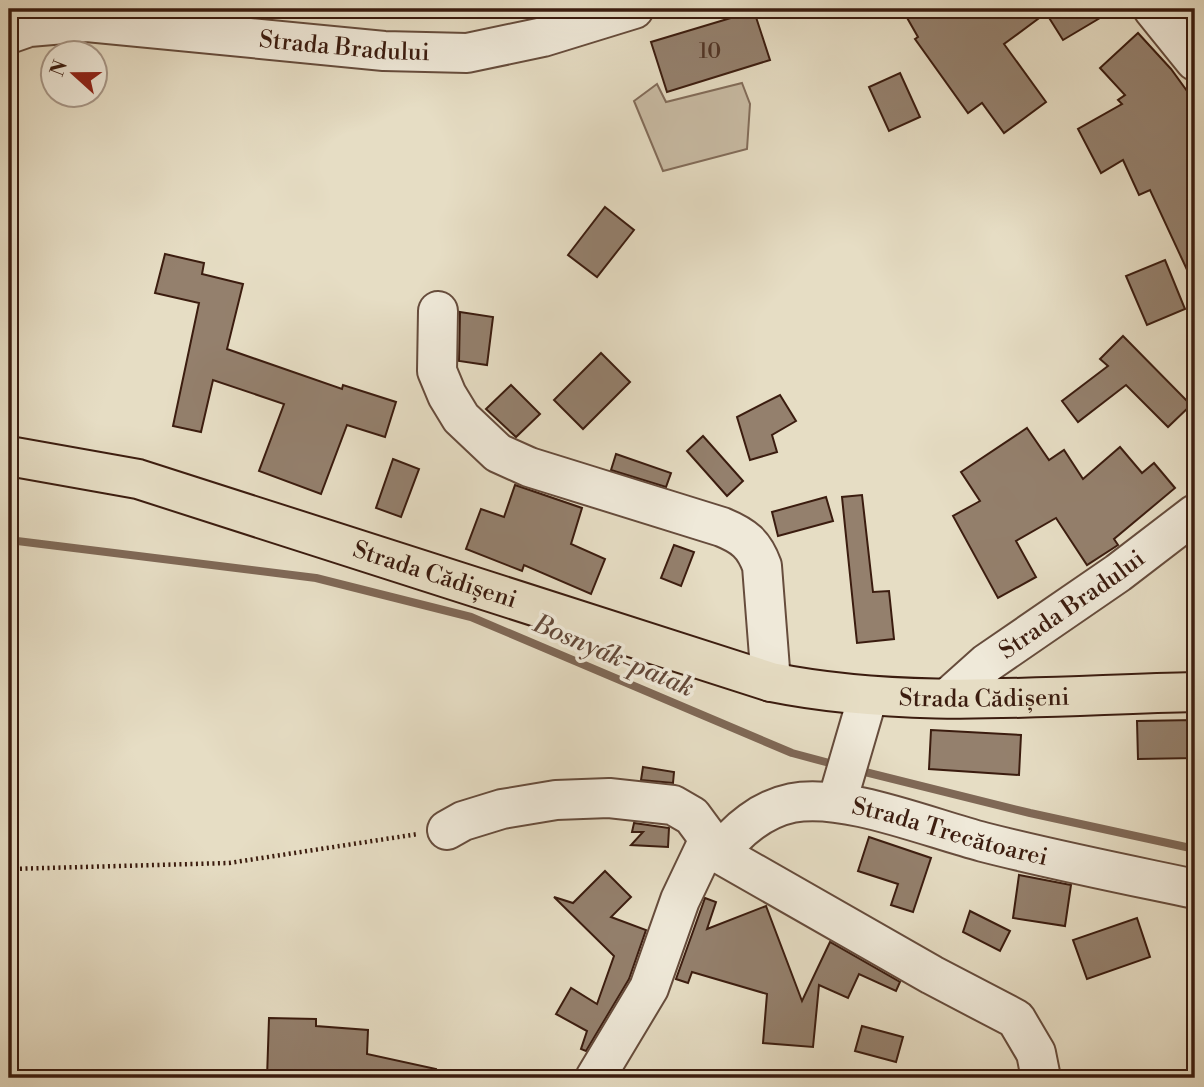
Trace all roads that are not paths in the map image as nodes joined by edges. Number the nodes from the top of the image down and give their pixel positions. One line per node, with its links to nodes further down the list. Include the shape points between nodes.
1 (634, 9): 3 (street, Strada Bradului, via 543,37 467,53 384,51 87,22 29,27)
2 (1153, 9): 4 (street)
3 (9, 34)
4 (1195, 61)
5 (438, 311): 8 (street, via 437,371 447,395 461,418 498,453 529,467 722,527 744,536 757,550)
6 (9, 456): 8 (main road, Strada Cădișeni, via 138,479)
7 (1195, 514): 11 (street, Strada Bradului, via 987,663)
8 (771, 682): 10 (main road, Strada Cădișeni)
9 (1195, 692): 11 (main road, Strada Cădișeni)
10 (867, 696): 11 (main road, Strada Cădișeni); 12 (street)
11 (949, 697)
12 (839, 795): 14 (street, Strada Trecătoarei, via 773,809); 15 (street, Strada Trecătoarei, via 1045,858)
13 (447, 830): 14 (street, via 502,809 556,800 609,799 673,805 692,816)
14 (714, 846): 16 (street, Strada Trecătoarei, via 680,900 649,988); 17 (street, via 932,975 1016,1019 1036,1053)
15 (1195, 889)
16 (595, 1078)
17 (1041, 1078)

